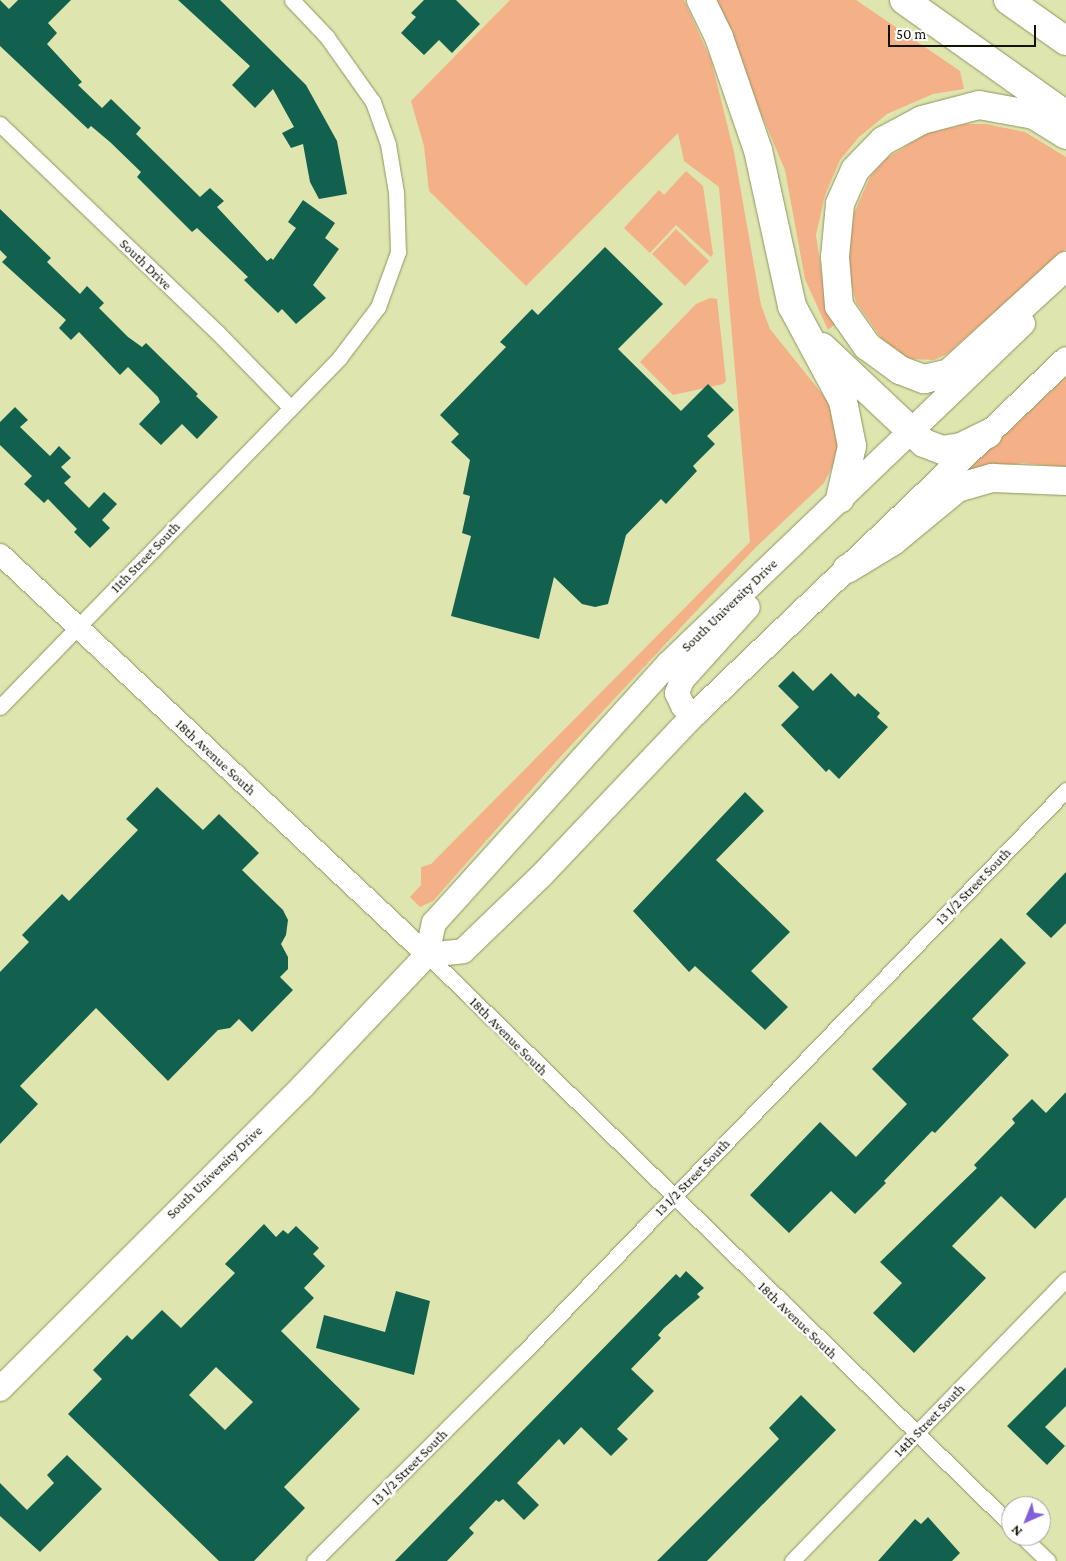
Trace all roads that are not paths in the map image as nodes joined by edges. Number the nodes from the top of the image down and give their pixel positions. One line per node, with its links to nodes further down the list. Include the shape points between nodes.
1 (292, 0): 13 (street, 11th Street South, via 327,37 374,102 388,144 396,192 398,252 378,307 340,357)
2 (701, 0): 11 (highway, via 718,37 758,150 792,306)
3 (904, 0): 6 (highway)
4 (1008, 0): 5 (highway)
5 (1066, 41)
6 (1066, 115)
7 (0, 124): 13 (street, South Drive, via 217,332)
8 (1066, 135): 9 (highway, via 1034,115 980,105 922,120 883,141 855,170 840,204 835,257 839,306 867,346 900,370 924,379 949,373)
9 (1066, 266)
10 (1066, 282): 14 (main road, South University Drive)
11 (809, 337): 14 (highway); 17 (highway, via 843,401 852,446)
12 (1066, 359): 15 (main road)
13 (289, 406): 20 (street, 11th Street South)
14 (909, 431): 15 (highway, via 924,443 942,450 961,447); 17 (main road, South University Drive)
15 (988, 434): 19 (main road)
16 (1066, 481): 19 (highway, via 993,478 957,488 893,542)
17 (840, 499): 22 (main road, via 682,680 677,693); 24 (main road, South University Drive, via 668,664 434,923)
18 (0, 554): 20 (street, 18th Avenue South)
19 (847, 569): 22 (main road)
20 (78, 627): 21 (street, 11th Street South); 24 (street, 18th Avenue South)
21 (0, 707)
22 (693, 716): 24 (main road, via 540,876 463,951)
23 (1066, 790): 25 (street, 13 1/2 Street South)
24 (427, 955): 25 (street, 18th Avenue South); 27 (main road, South University Drive, via 303,1086)
25 (673, 1197): 28 (street, 18th Avenue South); 31 (street, 13 1/2 Street South, via 515,1361)
26 (1066, 1280): 28 (street, 14th Street South)
27 (0, 1389)
28 (916, 1434): 29 (street, 18th Avenue South); 32 (street, 14th Street South)
29 (1001, 1515)
30 (1032, 1546): 33 (street)
31 (314, 1561)
32 (792, 1561)
33 (1048, 1561)

